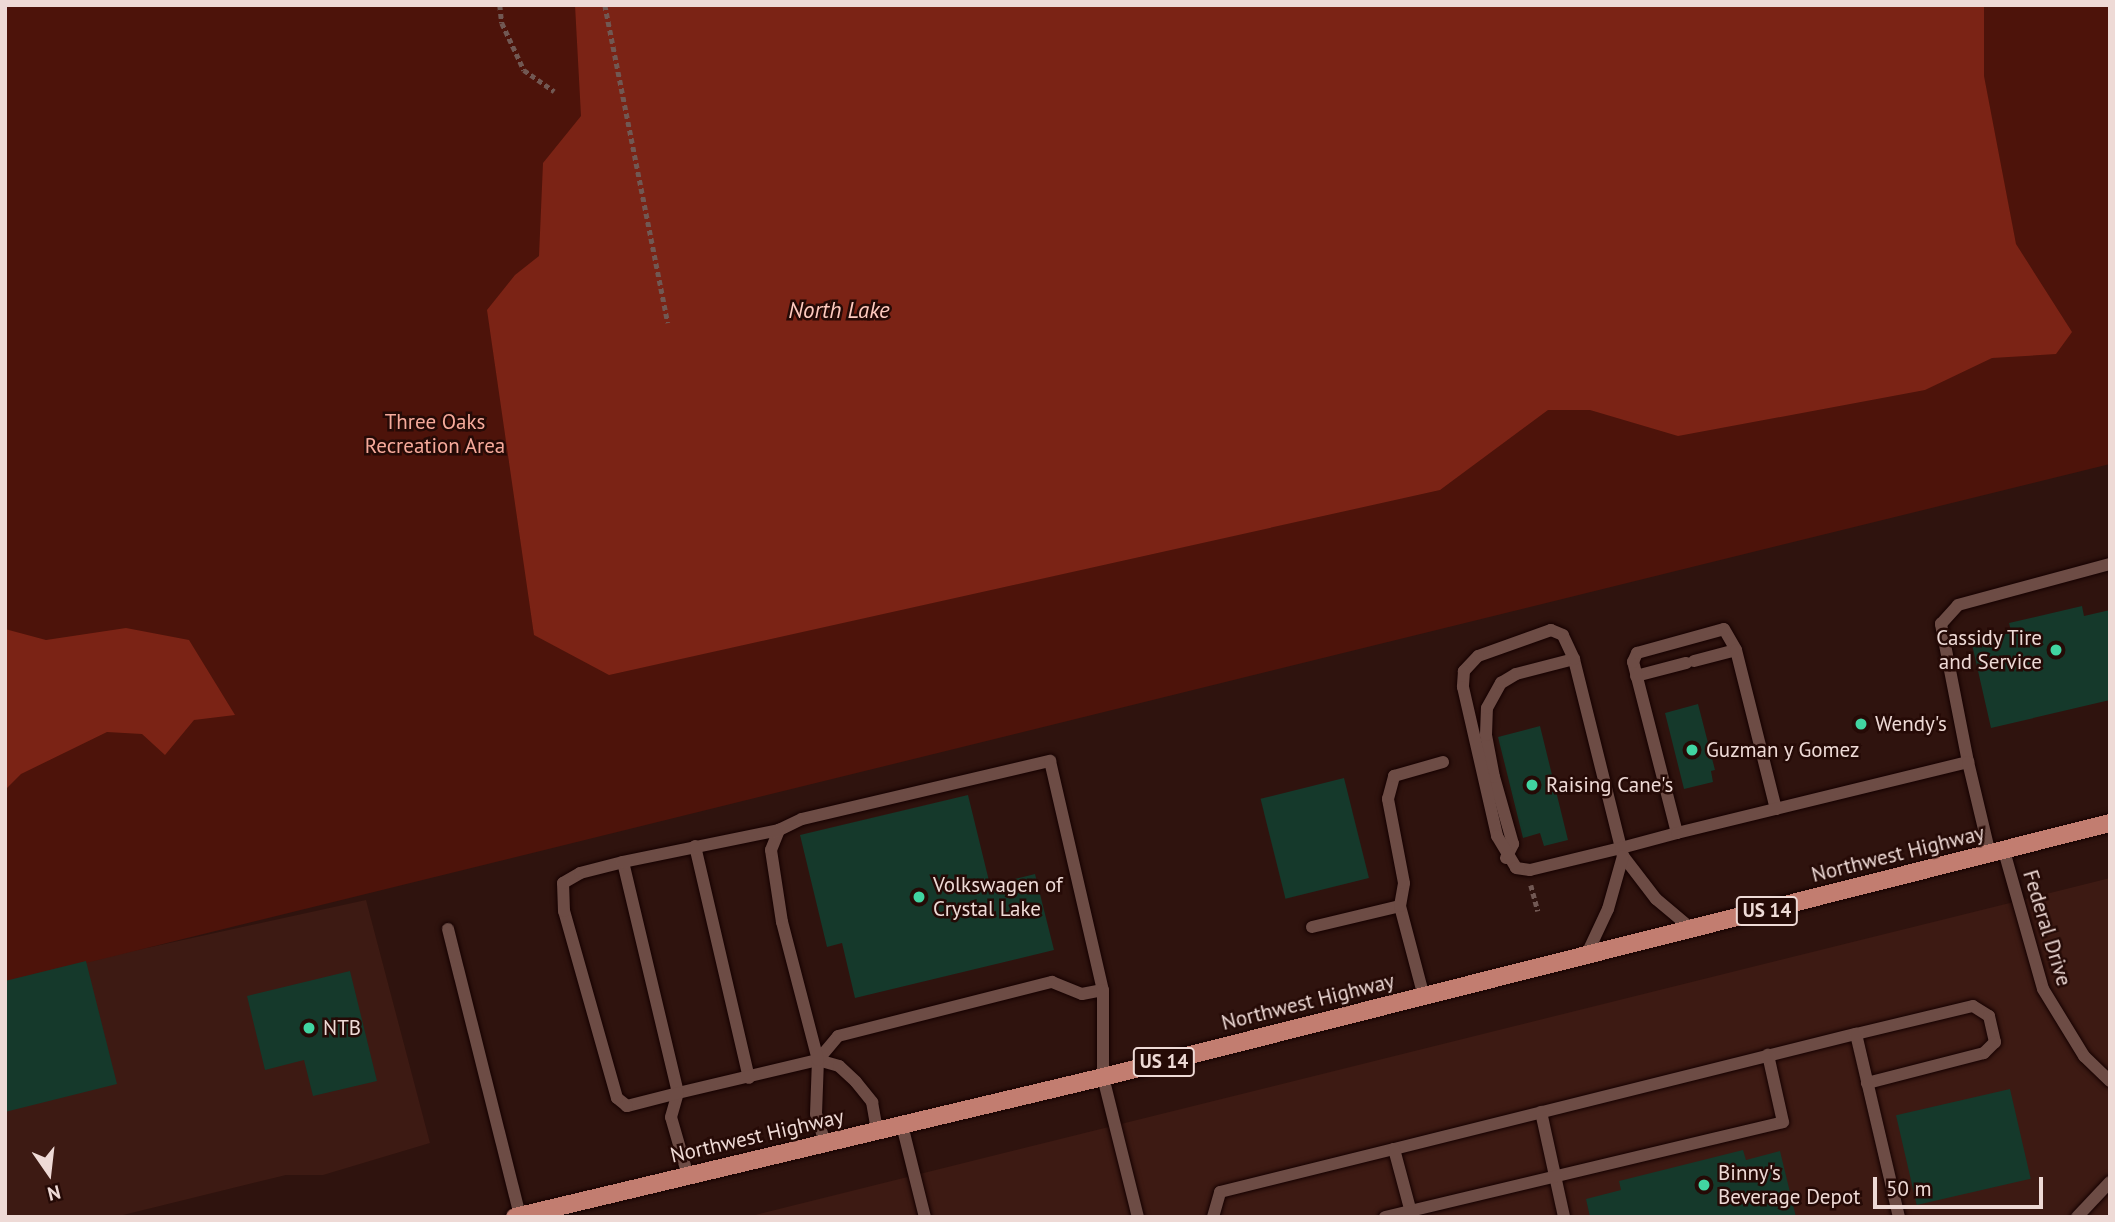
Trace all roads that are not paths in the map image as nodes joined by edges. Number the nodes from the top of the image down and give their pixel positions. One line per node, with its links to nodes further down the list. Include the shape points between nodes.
1 (2110, 564): 6 (lane, Federal Drive, via 1958,605 1941,624)
2 (1736, 649): 4 (lane); 4 (lane, via 1724,629 1637,653); 7 (lane)
3 (1574, 659): 12 (lane); 14 (lane, via 1516,674 1501,683 1487,708 1492,766 1513,844); 14 (lane, via 1563,635 1551,630 1496,647 1478,656 1464,671 1471,727)
4 (1636, 676): 10 (lane)
5 (1443, 762): 16 (lane, via 1394,776 1389,786 1404,883)
6 (1968, 762): 7 (lane); 13 (lane, Federal Drive)
7 (1776, 809): 10 (lane)
8 (2110, 822): 13 (main road, Northwest Highway / US 14)
9 (779, 830): 11 (lane); 21 (lane, via 802,818 1050,761); 25 (lane, via 771,850 782,922)
10 (1676, 833): 12 (lane)
11 (695, 846): 15 (lane); 27 (lane)
12 (1622, 852): 14 (lane, via 1530,870 1516,867); 19 (lane, via 1656,899); 20 (lane, via 1608,909)
13 (1997, 852): 19 (main road, Northwest Highway / US 14); 28 (lane, Federal Drive, via 2043,989 2084,1056)
14 (1506, 858)
15 (623, 862): 30 (lane); 30 (lane, via 580,873 563,883 564,911 617,1098 627,1106)
16 (1400, 906): 17 (lane); 22 (lane)
17 (1312, 927)
18 (448, 929): 40 (lane)
19 (1693, 930): 20 (main road, Northwest Highway / US 14)
20 (1585, 958): 22 (main road, Northwest Highway / US 14)
21 (1103, 989): 25 (lane, via 1082,995 1052,982 838,1036); 26 (lane)
22 (1424, 997): 26 (main road, Northwest Highway / US 14)
23 (1856, 1034): 24 (lane); 29 (lane); 29 (lane, via 1973,1006 1989,1016 1995,1042 1984,1053)
24 (1768, 1055): 31 (lane); 37 (lane, via 1783,1122)
25 (818, 1060): 27 (lane); 33 (lane, via 839,1066 856,1082 872,1102); 34 (lane, via 816,1114)
26 (1104, 1077): 32 (main road, Northwest Highway / US 14); 42 (lane)
27 (749, 1079): 30 (lane)
28 (2110, 1081)
29 (1867, 1083): 46 (lane)
30 (678, 1093): 36 (lane, via 671,1117)
31 (1541, 1112): 35 (lane); 37 (lane)
32 (902, 1125): 33 (main road, Northwest Highway / US 14); 41 (lane)
33 (877, 1131): 34 (main road, Northwest Highway / US 14)
34 (825, 1143): 36 (main road, Northwest Highway / US 14)
35 (1394, 1149): 39 (lane); 43 (lane, via 1220,1192)
36 (688, 1176): 40 (main road, Northwest Highway / US 14)
37 (1555, 1176): 39 (lane); 45 (lane)
38 (2110, 1182): 47 (lane)
39 (1411, 1214): 44 (lane)
40 (517, 1216)
41 (925, 1217)
42 (1138, 1217)
43 (1213, 1217)
44 (1385, 1217)
45 (1564, 1217)
46 (1899, 1217)
47 (2077, 1217)

